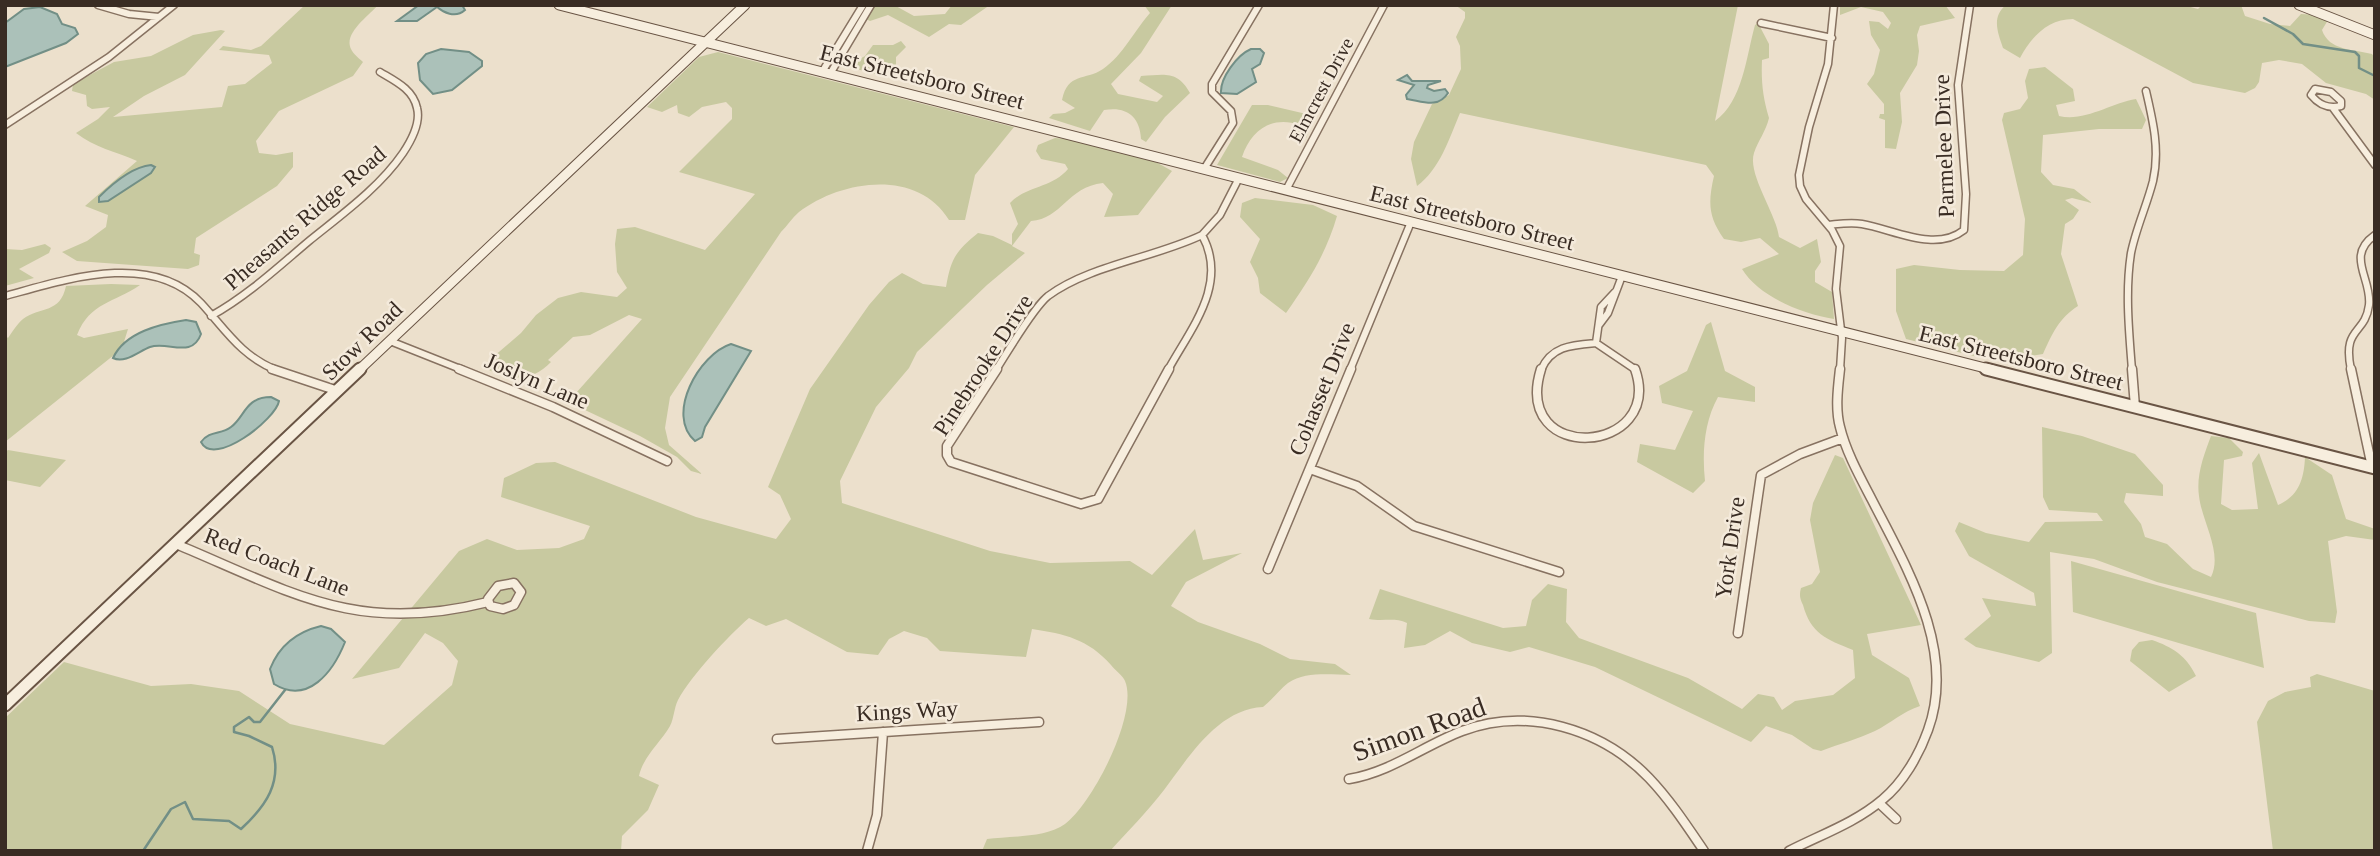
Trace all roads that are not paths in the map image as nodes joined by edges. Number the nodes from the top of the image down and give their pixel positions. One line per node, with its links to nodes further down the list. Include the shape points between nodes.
1 (98, 5): 13 (street)
2 (174, 5): 13 (street)
3 (559, 5): 17 (main road, East Streetsboro Street)
4 (745, 5): 17 (main road, Stow Road)
5 (863, 5): 12 (street)
6 (871, 5): 12 (street)
7 (1259, 5): 24 (street, via 1212,83 1212,92 1231,111 1233,124)
8 (1384, 5): 26 (street, Elmcrest Drive)
9 (1834, 5): 16 (street)
10 (1970, 5): 28 (street, Parmelee Drive, via 1958,85 1966,168 1964,230 1957,237 1936,240 1865,225)
11 (2299, 5): 15 (main road)
12 (858, 15): 19 (street, via 844,58)
13 (159, 17): 22 (street, via 97,65)
14 (1761, 23): 16 (street)
15 (2375, 35)
16 (1832, 38): 28 (street, via 1799,175 1800,187)
17 (706, 42): 19 (main road, East Streetsboro Street); 35 (main road, Stow Road)
18 (380, 72): 33 (street, Pheasants Ridge Road, via 404,86 414,101 416,128 404,155 377,184 236,302)
19 (826, 73): 24 (main road, East Streetsboro Street)
20 (2146, 91): 38 (street, via 2157,156 2130,260)
21 (2333, 108): 21 (street, via 2342,104 2335,95 2312,90 2315,100); 23 (street)
22 (5, 125)
23 (2375, 165)
24 (1204, 169): 25 (main road, East Streetsboro Street)
25 (1239, 178): 26 (main road, East Streetsboro Street); 29 (street, Pinebrooke Drive, via 1220,215)
26 (1286, 190): 27 (main road, East Streetsboro Street)
27 (1411, 222): 31 (main road, East Streetsboro Street); 42 (street, Cohasset Drive)
28 (1828, 225): 34 (street, via 1839,246 1836,289)
29 (1202, 235): 29 (street, Pinebrooke Drive, via 1215,266 1210,293 1098,499 1081,504 951,461 947,446 1046,299 1075,280)
30 (2375, 235): 41 (street, via 2366,240 2359,254 2369,306 2350,335 2347,351)
31 (1622, 276): 34 (main road, East Streetsboro Street); 36 (street, via 1599,325)
32 (5, 296): 33 (street, via 78,278 136,275 186,290)
33 (211, 316): 37 (street, via 253,359)
34 (1841, 332): 38 (main road, East Streetsboro Street); 39 (street, via 1838,414)
35 (390, 341): 37 (main road, Stow Road); 40 (street, Joslyn Lane, via 553,407)
36 (1596, 343): 36 (street, via 1556,350 1541,370 1538,387 1543,412 1549,425 1560,433 1599,438 1630,419 1638,408 1635,369)
37 (338, 391): 43 (main road, Stow Road)
38 (2135, 407): 41 (main road, East Streetsboro Street)
39 (1843, 438): 47 (street, York Drive, via 1761,475); 53 (street, via 1922,601 1937,661 1935,708 1925,742 1914,763)
40 (667, 461)
41 (2373, 467)
42 (1310, 469): 44 (street, Cohasset Drive); 45 (street, via 1357,486 1414,526)
43 (176, 544): 46 (street, Red Coach Lane, via 316,601 359,612 415,615); 48 (main road, Stow Road)
44 (1268, 569)
45 (1559, 572)
46 (488, 602)
47 (1738, 633)
48 (5, 705)
49 (1039, 722): 50 (street, Kings Way)
50 (883, 733): 51 (street, Kings Way); 55 (street, via 877,815)
51 (778, 739)
52 (1349, 779): 56 (street, Simon Road, via 1379,773 1481,725 1510,720 1547,722 1597,739 1643,771)
53 (1879, 803): 54 (street); 57 (street)
54 (1896, 819)
55 (867, 851)
56 (1704, 851)
57 (1789, 851)

